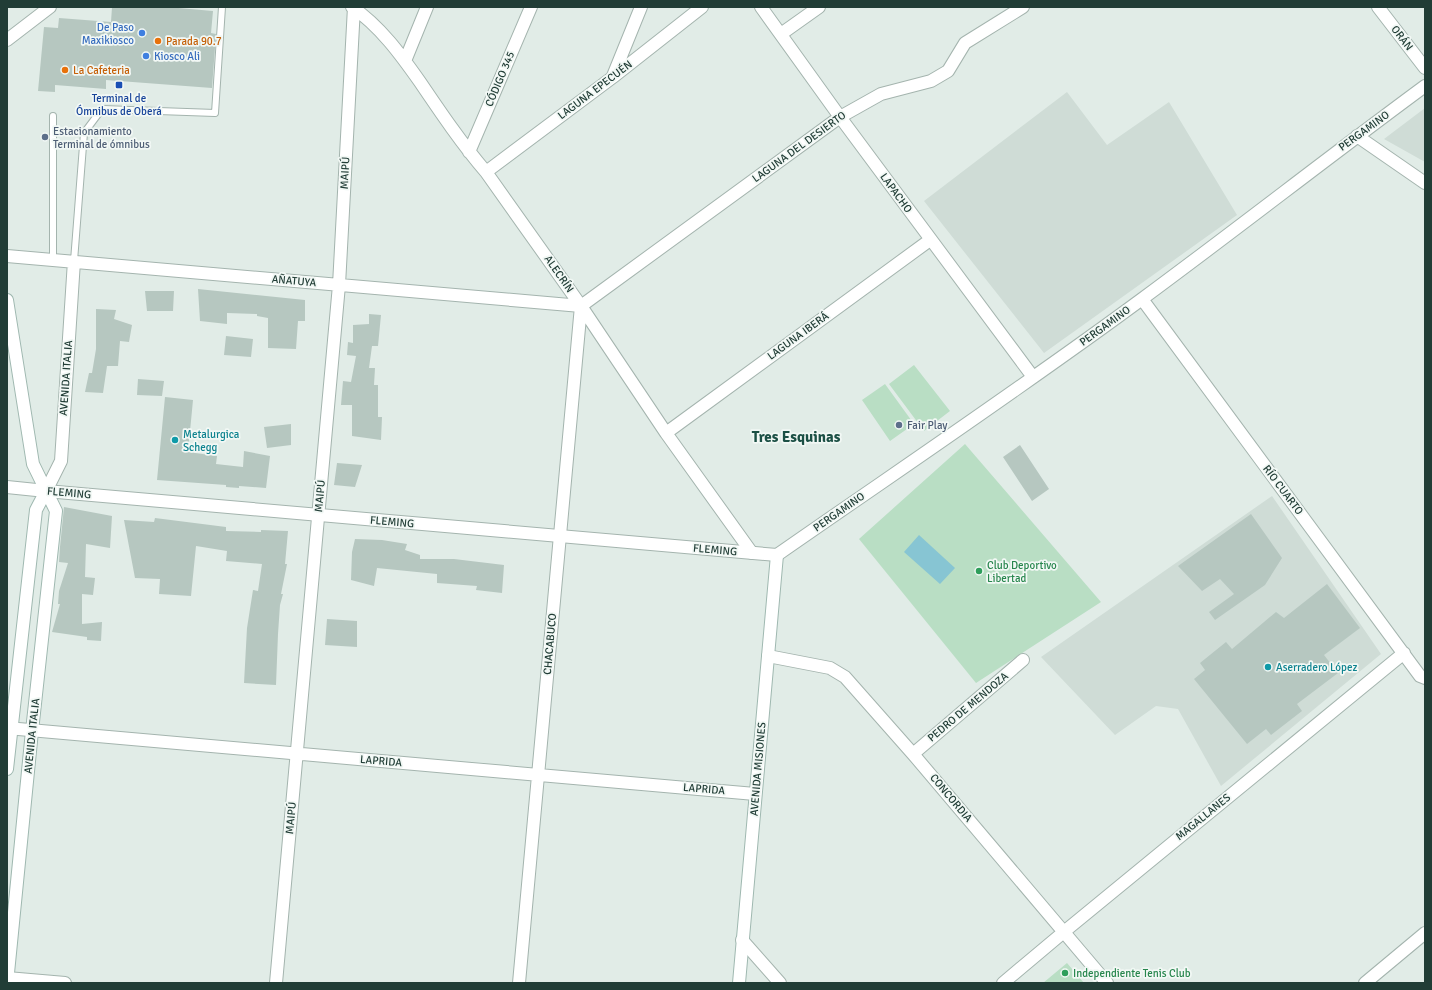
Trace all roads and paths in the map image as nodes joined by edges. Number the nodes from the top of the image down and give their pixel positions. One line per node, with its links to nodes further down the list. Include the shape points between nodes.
1 (50, 7): 13 (street)
2 (222, 7): 27 (lane, via 215,113 102,109 84,133)
3 (353, 7): 14 (street, ALECRÍN, via 377,28); 28 (street, MAIPÚ)
4 (427, 7): 14 (street)
5 (531, 7): 21 (street, CÓDIGO 345)
6 (641, 7): 16 (street)
7 (702, 7): 16 (street, LAGUNA EPECUÉN)
8 (761, 7): 12 (street, LAPACHO)
9 (819, 7): 12 (street)
10 (1023, 7): 19 (street, LAGUNA DEL DESIERTO, via 965,43 948,70 931,81 881,94)
11 (1378, 7): 15 (street, ORÁN)
12 (781, 34): 19 (street, LAPACHO)
13 (7, 40)
14 (405, 61): 21 (street, ALECRÍN)
15 (1425, 68)
16 (612, 77): 22 (street, LAGUNA EPECUÉN)
17 (1425, 86): 20 (street, PERGAMINO)
18 (54, 116): 26 (lane)
19 (840, 117): 24 (street, LAPACHO); 31 (street, LAGUNA DEL DESIERTO)
20 (1357, 136): 23 (street); 29 (street, PERGAMINO)
21 (469, 152): 22 (street, ALECRÍN)
22 (486, 172): 31 (street, ALECRÍN)
23 (1425, 183)
24 (930, 240): 32 (street, LAPACHO); 33 (street, LAGUNA IBERÁ)
25 (7, 256): 26 (street, AÑATUYA)
26 (53, 260): 27 (street, AÑATUYA)
27 (74, 261): 28 (street, AÑATUYA); 35 (street, AVENIDA ITALIA, via 61,461)
28 (339, 285): 31 (street, AÑATUYA); 36 (street, MAIPÚ)
29 (1142, 299): 32 (street, PERGAMINO); 40 (street, RÍO CUARTO)
30 (7, 300): 35 (street, AVENIDA ITALIA, via 33,464)
31 (581, 306): 33 (street, ALECRÍN); 37 (street, CHACABUCO)
32 (1033, 377): 39 (street, PERGAMINO)
33 (666, 433): 38 (street, ALECRÍN)
34 (7, 487): 35 (street, FLEMING)
35 (46, 491): 36 (street, FLEMING); 44 (street, AVENIDA ITALIA, via 36,510); 45 (street, AVENIDA ITALIA, via 56,511)
36 (318, 515): 37 (street, FLEMING); 46 (street, MAIPÚ)
37 (560, 536): 38 (street, FLEMING); 49 (street, CHACABUCO)
38 (752, 553): 39 (street, FLEMING)
39 (777, 556): 41 (street, AVENIDA MISIONES)
40 (1404, 653): 43 (street, RÍO CUARTO); 51 (street, MAGALLANES)
41 (768, 656): 47 (street, CONCORDIA, via 830,668 845,677); 50 (street, AVENIDA MISIONES)
42 (1023, 660): 47 (street, PEDRO DE MENDOZA)
43 (1423, 679)
44 (9, 728): 45 (street, LAPRIDA); 48 (street, AVENIDA ITALIA)
45 (32, 730): 46 (street, LAPRIDA); 54 (street, AVENIDA ITALIA)
46 (297, 754): 49 (street, LAPRIDA); 56 (street, MAIPÚ)
47 (913, 754): 51 (street, CONCORDIA)
48 (7, 769)
49 (538, 775): 50 (street, LAPRIDA); 57 (street, CHACABUCO)
50 (756, 794): 53 (street, AVENIDA MISIONES)
51 (1064, 932): 60 (street, MAGALLANES); 61 (street, CONCORDIA)
52 (1425, 933): 62 (street)
53 (742, 940): 58 (street, AVENIDA MISIONES); 59 (street)
54 (7, 980): 55 (street)
55 (65, 983)
56 (276, 983)
57 (519, 983)
58 (739, 983)
59 (780, 983)
60 (1004, 983)
61 (1107, 983)
62 (1365, 983)

